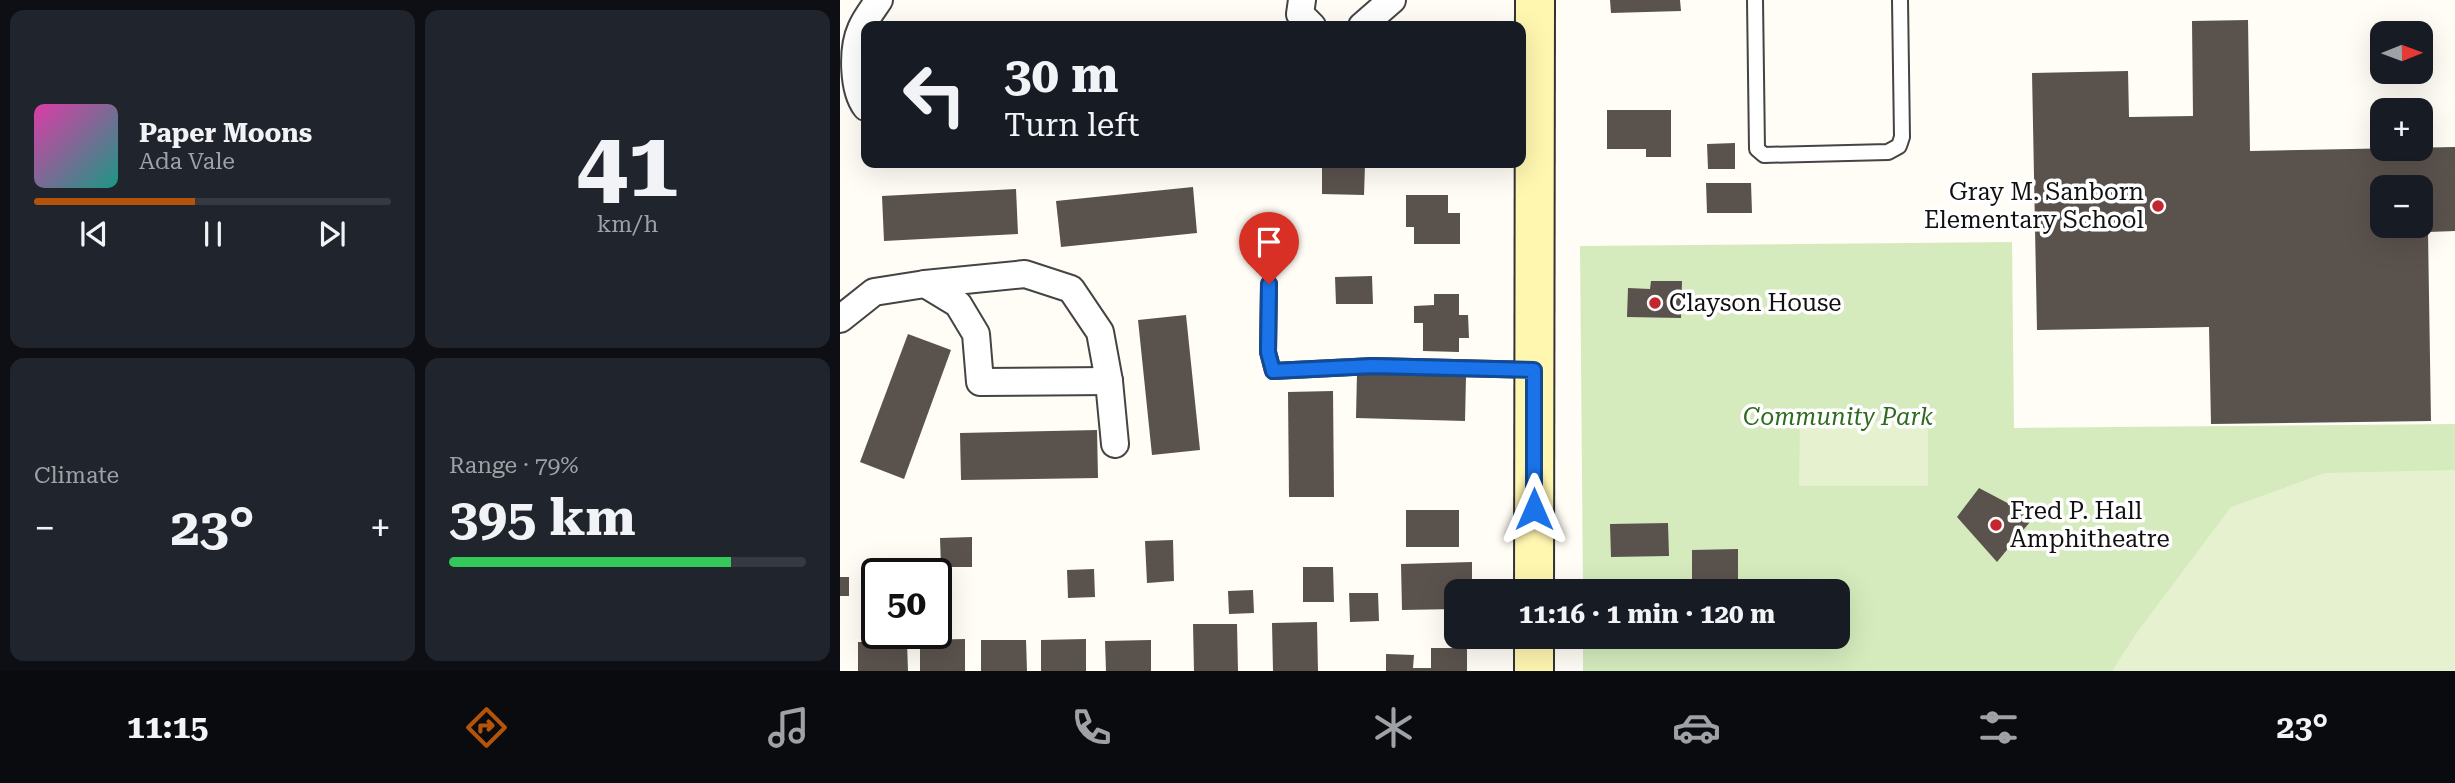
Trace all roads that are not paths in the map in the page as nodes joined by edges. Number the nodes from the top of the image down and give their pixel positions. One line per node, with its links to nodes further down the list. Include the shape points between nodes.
1 (879, 0): 7 (street)
2 (1302, 0): 8 (street, via 1300,14)
3 (1392, 0): 9 (street)
4 (1535, 0): 15 (main road)
5 (1755, 0): 6 (lane, via 1757,149 1764,155 1888,152 1899,146)
6 (1900, 0)
7 (866, 21)
8 (1307, 21)
9 (1368, 21)
10 (861, 28): 11 (street, via 855,67)
11 (861, 100)
12 (925, 284): 14 (street, via 874,292); 16 (street, via 958,304 976,334 981,382); 16 (street, via 1025,274 1071,289 1100,332)
13 (1269, 284): 15 (lane, via 1268,352 1273,371 1373,366)
14 (840, 319)
15 (1534, 370): 18 (main road)
16 (1109, 382): 17 (street)
17 (1115, 444)
18 (1534, 579)
19 (1534, 649): 20 (main road)
20 (1534, 671)

